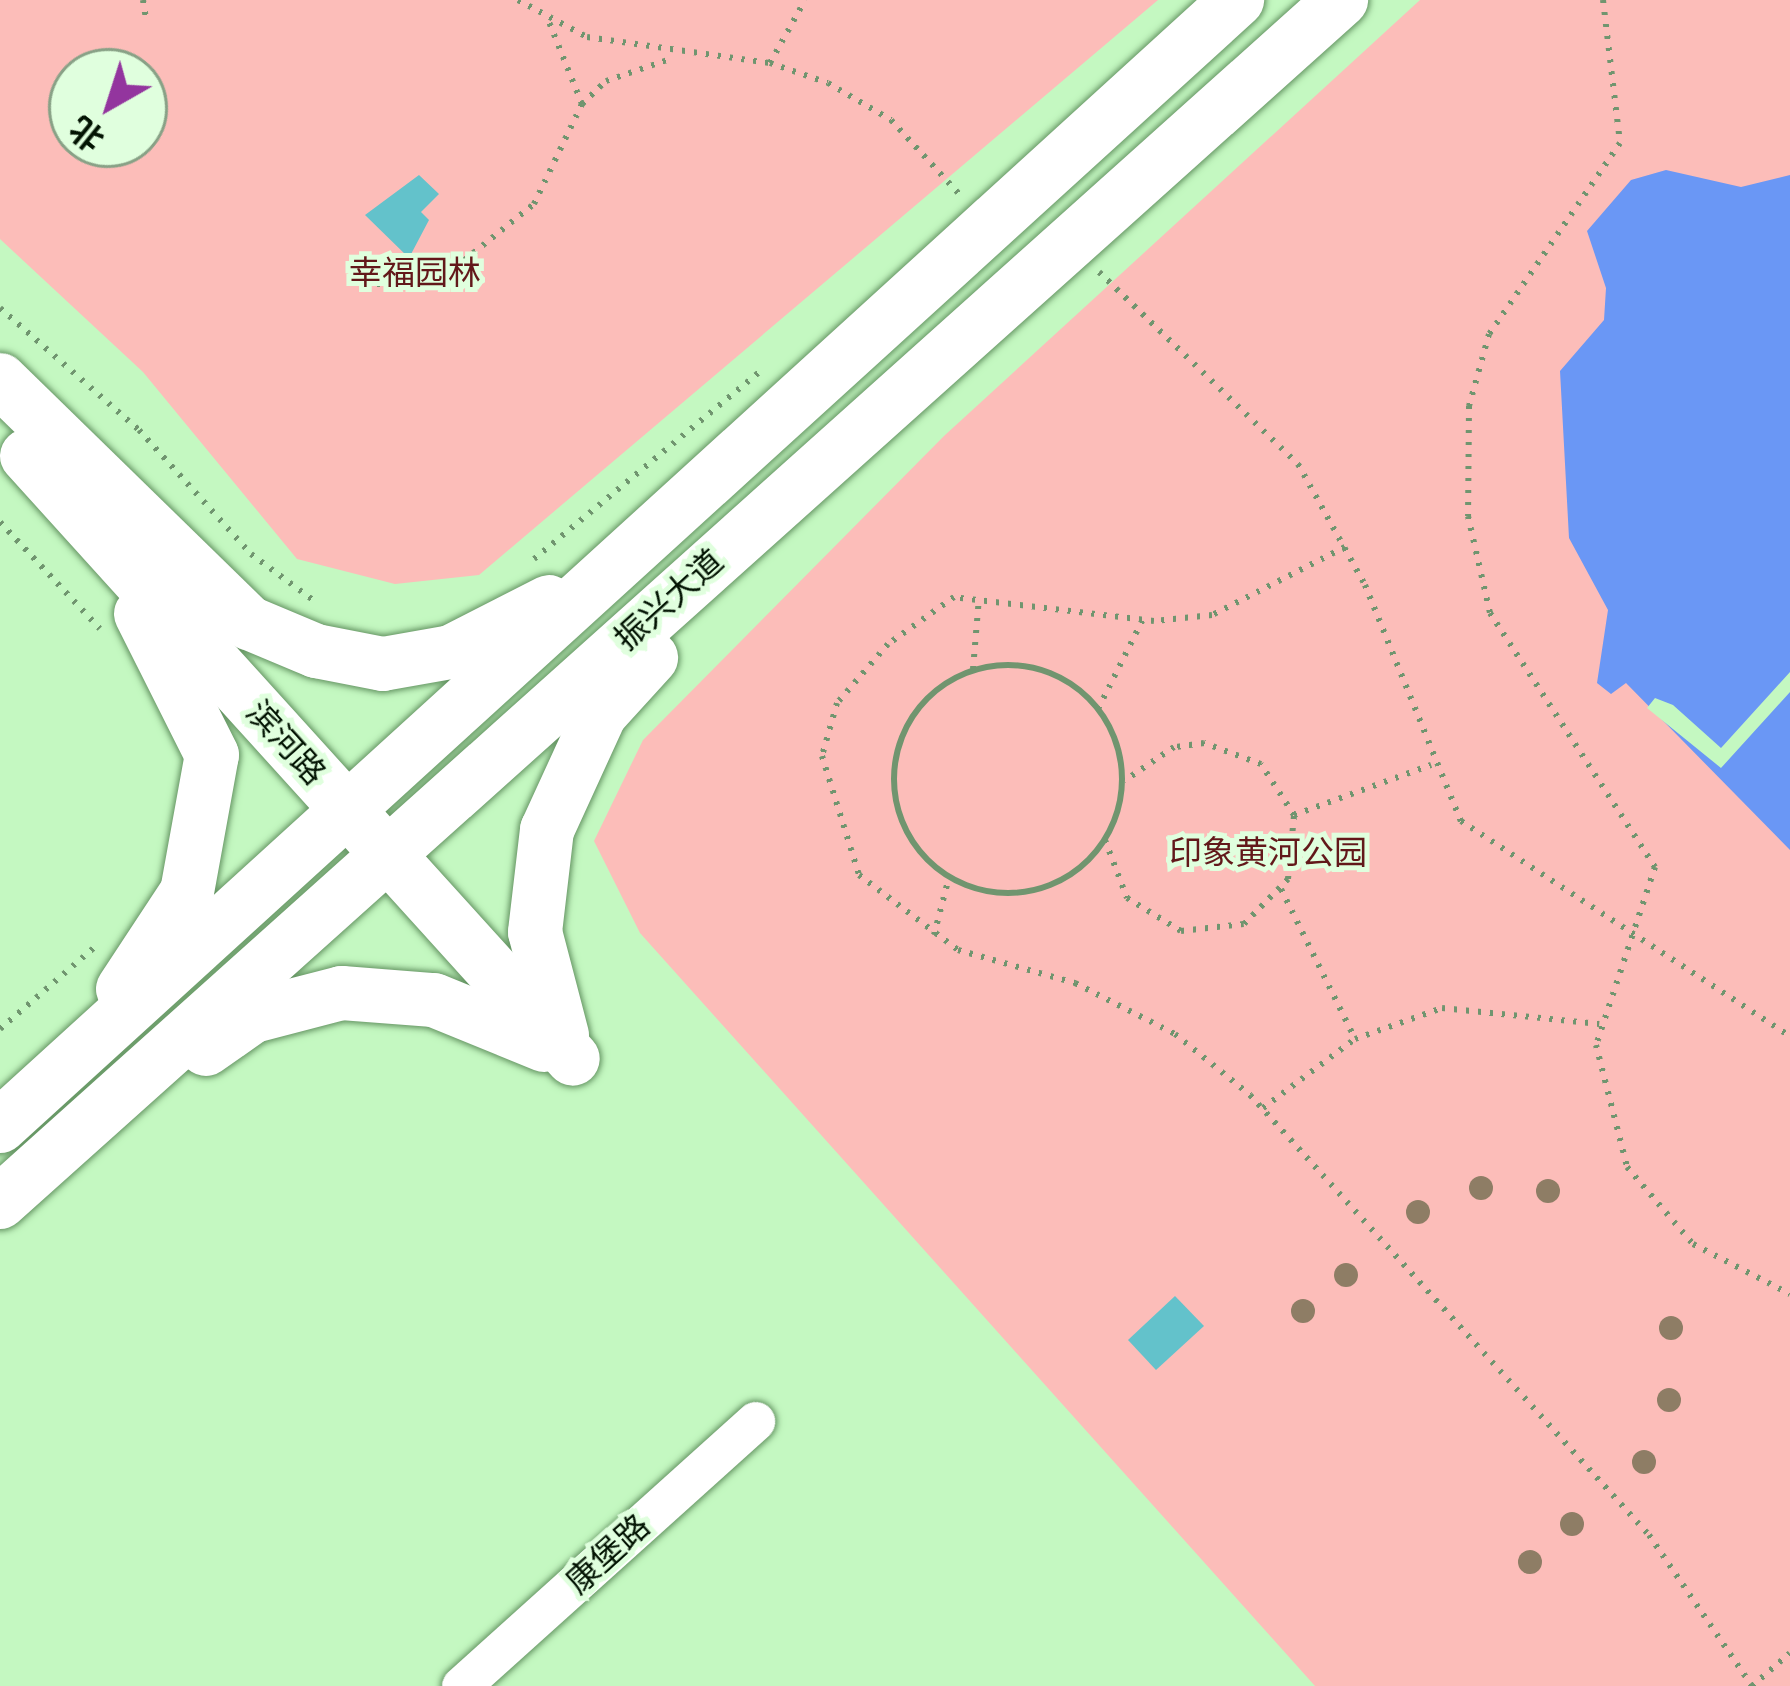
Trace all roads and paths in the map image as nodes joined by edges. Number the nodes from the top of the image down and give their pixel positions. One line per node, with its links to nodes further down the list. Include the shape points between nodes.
1 (143, 0): 8 (path)
2 (518, 0): 7 (path)
3 (805, 0): 10 (path)
4 (1237, 0): 12 (main road, 振兴大道)
5 (1341, 0): 13 (main road, 振兴大道)
6 (1603, 0): 38 (path, via 1620,143 1489,334 1468,406 1468,516 1490,613 1655,867)
7 (546, 15): 9 (path, via 587,37); 11 (path, via 576,66)
8 (146, 19)
9 (675, 57): 10 (path); 11 (path, via 606,81)
10 (770, 63): 12 (path, via 869,102)
11 (582, 104): 14 (path, via 515,226 436,284)
12 (965, 212): 18 (main road, 振兴大道)
13 (1069, 243): 20 (main road, 振兴大道); 23 (path, via 1298,464)
14 (377, 284)
15 (0, 308): 26 (path, via 139,430 251,554)
16 (780, 356): 24 (path)
17 (0, 380): 18 (main road, via 249,623 383,664 519,625)
18 (777, 422): 34 (main road, 振兴大道)
19 (0, 426): 34 (main road, 滨河路)
20 (861, 429): 34 (main road, 振兴大道); 45 (main road, via 599,714 572,764 547,830 535,932 541,988)
21 (0, 439): 47 (main road, via 156,632 212,755 187,892 140,970)
22 (0, 522): 28 (path)
23 (1345, 547): 27 (path, via 1213,615); 31 (path)
24 (522, 570)
25 (979, 596): 27 (path); 29 (path); 39 (path, via 953,597 888,644 837,703 822,756 860,875)
26 (334, 609)
27 (1143, 619): 30 (path)
28 (112, 644)
29 (973, 669): 30 (path, via 1047,670); 36 (path, via 914,712 897,747 901,821)
30 (1098, 709): 32 (path)
31 (1431, 765): 33 (path); 38 (path, via 1460,821)
32 (1124, 781): 33 (path, via 1174,747 1234,749 1261,764); 35 (path)
33 (1294, 815): 37 (path)
34 (369, 834): 45 (main road, 滨河路); 47 (main road, 振兴大道); 48 (main road, 振兴大道)
35 (1105, 840): 36 (path, via 1060,882 1023,893); 37 (path, via 1127,898 1181,932 1244,924)
36 (949, 878): 39 (path)
37 (1281, 889): 44 (path)
38 (1633, 930): 41 (path); 43 (path)
39 (934, 935): 46 (path, via 1076,983 1174,1034)
40 (106, 938): 42 (path)
41 (1600, 1024): 44 (path, via 1442,1008); 50 (path, via 1595,1071 1628,1167 1694,1244)
42 (0, 1029)
43 (1790, 1036)
44 (1355, 1039): 46 (path)
45 (573, 1059): 48 (main road, via 434,1000 309,998 254,1016)
46 (1263, 1108): 52 (path, via 1649,1534 1752,1686)
47 (1, 1124)
48 (40, 1166): 49 (main road, 振兴大道)
49 (0, 1202)
50 (1790, 1294)
51 (755, 1421): 53 (street, 康堡路)
52 (1790, 1653)
53 (461, 1686)

